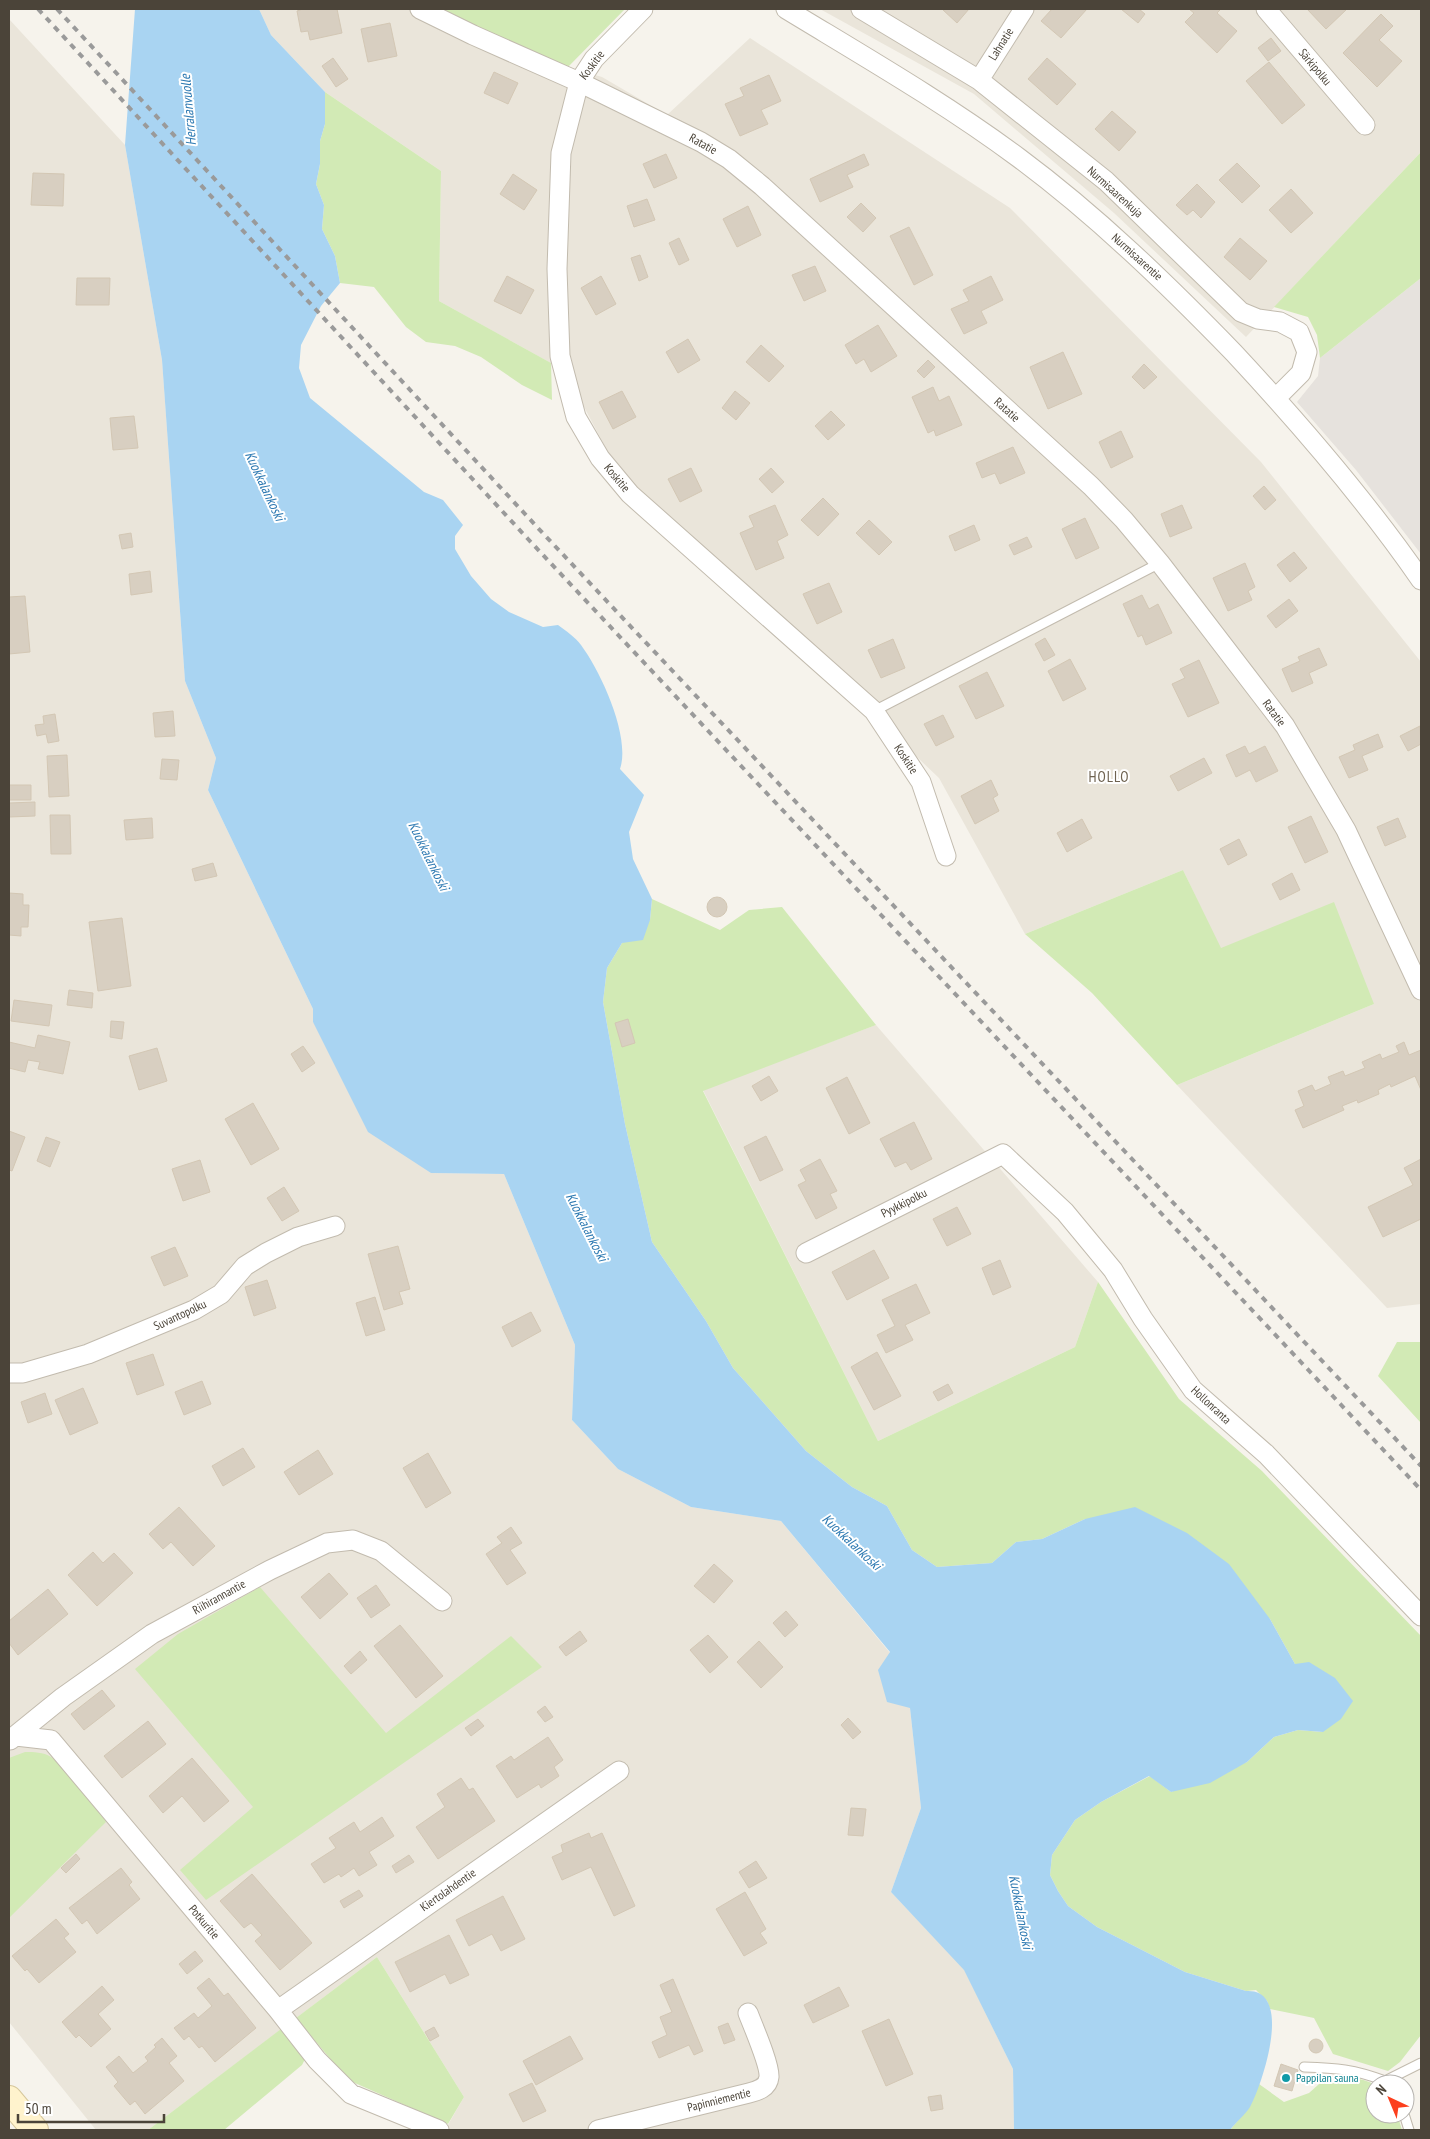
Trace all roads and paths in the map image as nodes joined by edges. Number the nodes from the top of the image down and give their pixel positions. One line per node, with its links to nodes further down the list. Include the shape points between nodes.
1 (420, 9): 8 (street, Ratatie)
2 (642, 9): 8 (street, Koskitie, via 594,59)
3 (786, 9): 10 (street, Nurmisaarentie, via 956,113 1021,160 1112,234 1180,296)
4 (861, 9): 7 (street, Nurmisaarenkuja)
5 (1024, 9): 7 (street, Lahnatie)
6 (1266, 9): 9 (street, Särkipolku)
7 (978, 80): 10 (street, Nurmisaarenkuja, via 1106,181 1241,312 1258,319 1280,322 1299,332 1307,352 1301,373)
8 (579, 82): 11 (street, Ratatie, via 693,138 729,159 762,186 1091,486); 13 (street, Koskitie, via 561,153 557,269 560,356 576,417 600,458 630,494)
9 (1365, 125)
10 (1276, 398): 12 (street, Nurmisaarentie, via 1335,466)
11 (1160, 563): 13 (lane); 15 (street, Ratatie, via 1285,726 1346,830)
12 (1421, 580)
13 (874, 711): 14 (street, Koskitie, via 921,782)
14 (946, 856)
15 (1421, 990)
16 (1003, 1154): 18 (street, Pyykkipolku); 21 (street, Hollonranta, via 1065,1212 1113,1270 1193,1390 1266,1454)
17 (335, 1226): 19 (street, Suvantopolku, via 298,1237 245,1266 221,1294 194,1310 88,1354 23,1373)
18 (806, 1253)
19 (9, 1373)
20 (442, 1601): 22 (street, Riihirannantie, via 382,1550 352,1540 327,1543 152,1634)
21 (1421, 1616)
22 (12, 1738): 24 (street, Potkuritie, via 51,1740)
23 (619, 1771): 24 (street, Kiertolahdentie)
24 (278, 2010): 32 (street, Potkuritie, via 317,2060 352,2094)
25 (748, 2013): 33 (street, Papinniementie, via 768,2068 769,2078 765,2086 758,2091)
26 (1421, 2063): 29 (lane)
27 (1304, 2067): 28 (lane, via 1344,2068)
28 (1366, 2074)
29 (1402, 2074)
30 (9, 2099): 31 (main road)
31 (35, 2130)
32 (439, 2130)
33 (598, 2130)

